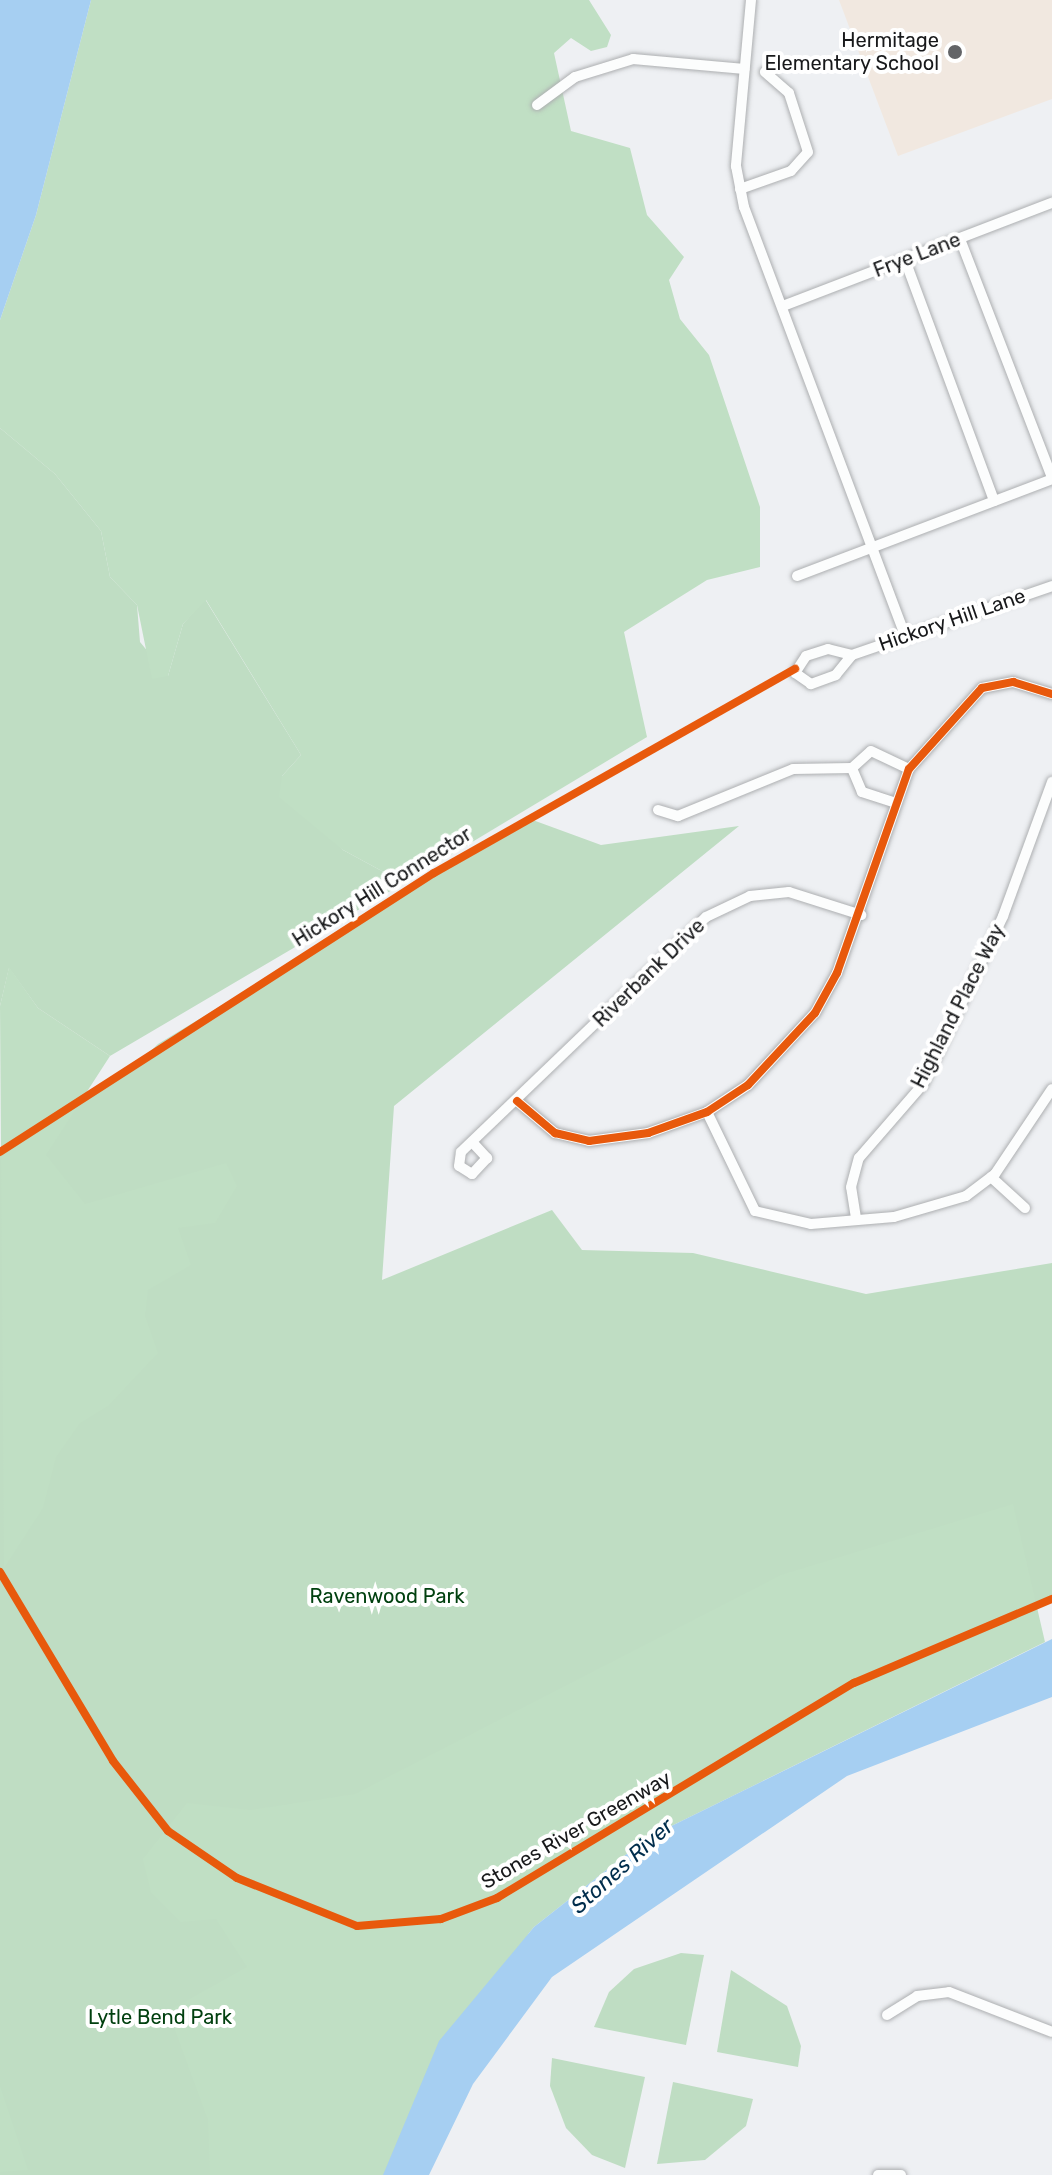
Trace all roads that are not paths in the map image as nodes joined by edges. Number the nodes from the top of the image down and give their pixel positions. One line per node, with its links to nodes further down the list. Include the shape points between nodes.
1 (751, 0): 2 (street)
2 (745, 69): 4 (street, via 633,59 575,77); 5 (street)
3 (765, 72): 5 (street, via 789,93 808,152 791,171)
4 (537, 105)
5 (740, 189): 9 (street)
6 (1052, 203): 7 (street, Frye Lane)
7 (960, 239): 8 (street, Frye Lane); 10 (street)
8 (905, 260): 9 (street, Frye Lane); 11 (street)
9 (783, 306): 12 (street)
10 (1052, 478): 11 (street)
11 (994, 501): 12 (street)
12 (874, 546): 13 (street); 15 (street)
13 (797, 576)
14 (1052, 586): 15 (street, Hickory Hill Lane)
15 (906, 637): 16 (street, Hickory Hill Lane)
16 (852, 655): 16 (street, Hickory Hill Lane, via 824,650 801,659 795,673 811,684 836,675)
17 (1052, 694): 19 (street, via 1013,682 982,688)
18 (852, 768): 19 (street, via 871,751); 21 (street, via 862,792); 22 (street, via 793,769 678,816)
19 (909, 769): 21 (street)
20 (1052, 782): 30 (street, Highland Place Way, via 1003,916 923,1084 859,1158 851,1187)
21 (896, 803): 23 (street)
22 (658, 810)
23 (861, 915): 25 (street, Riverbank Drive, via 789,892 727,904 706,917); 26 (street, via 815,1013 748,1085)
24 (1052, 1089): 28 (street)
25 (517, 1101): 26 (street, via 555,1133 589,1141 648,1133); 27 (street, Riverbank Drive)
26 (707, 1112): 30 (street, via 749,1197 765,1217 811,1224)
27 (473, 1143)
28 (991, 1177): 29 (street); 30 (street, via 936,1209)
29 (1025, 1208)
30 (856, 1218)
31 (887, 2015): 32 (street, via 917,1996 949,1992)
32 (1052, 2032)
33 (878, 2175): 34 (street)
34 (901, 2175)

